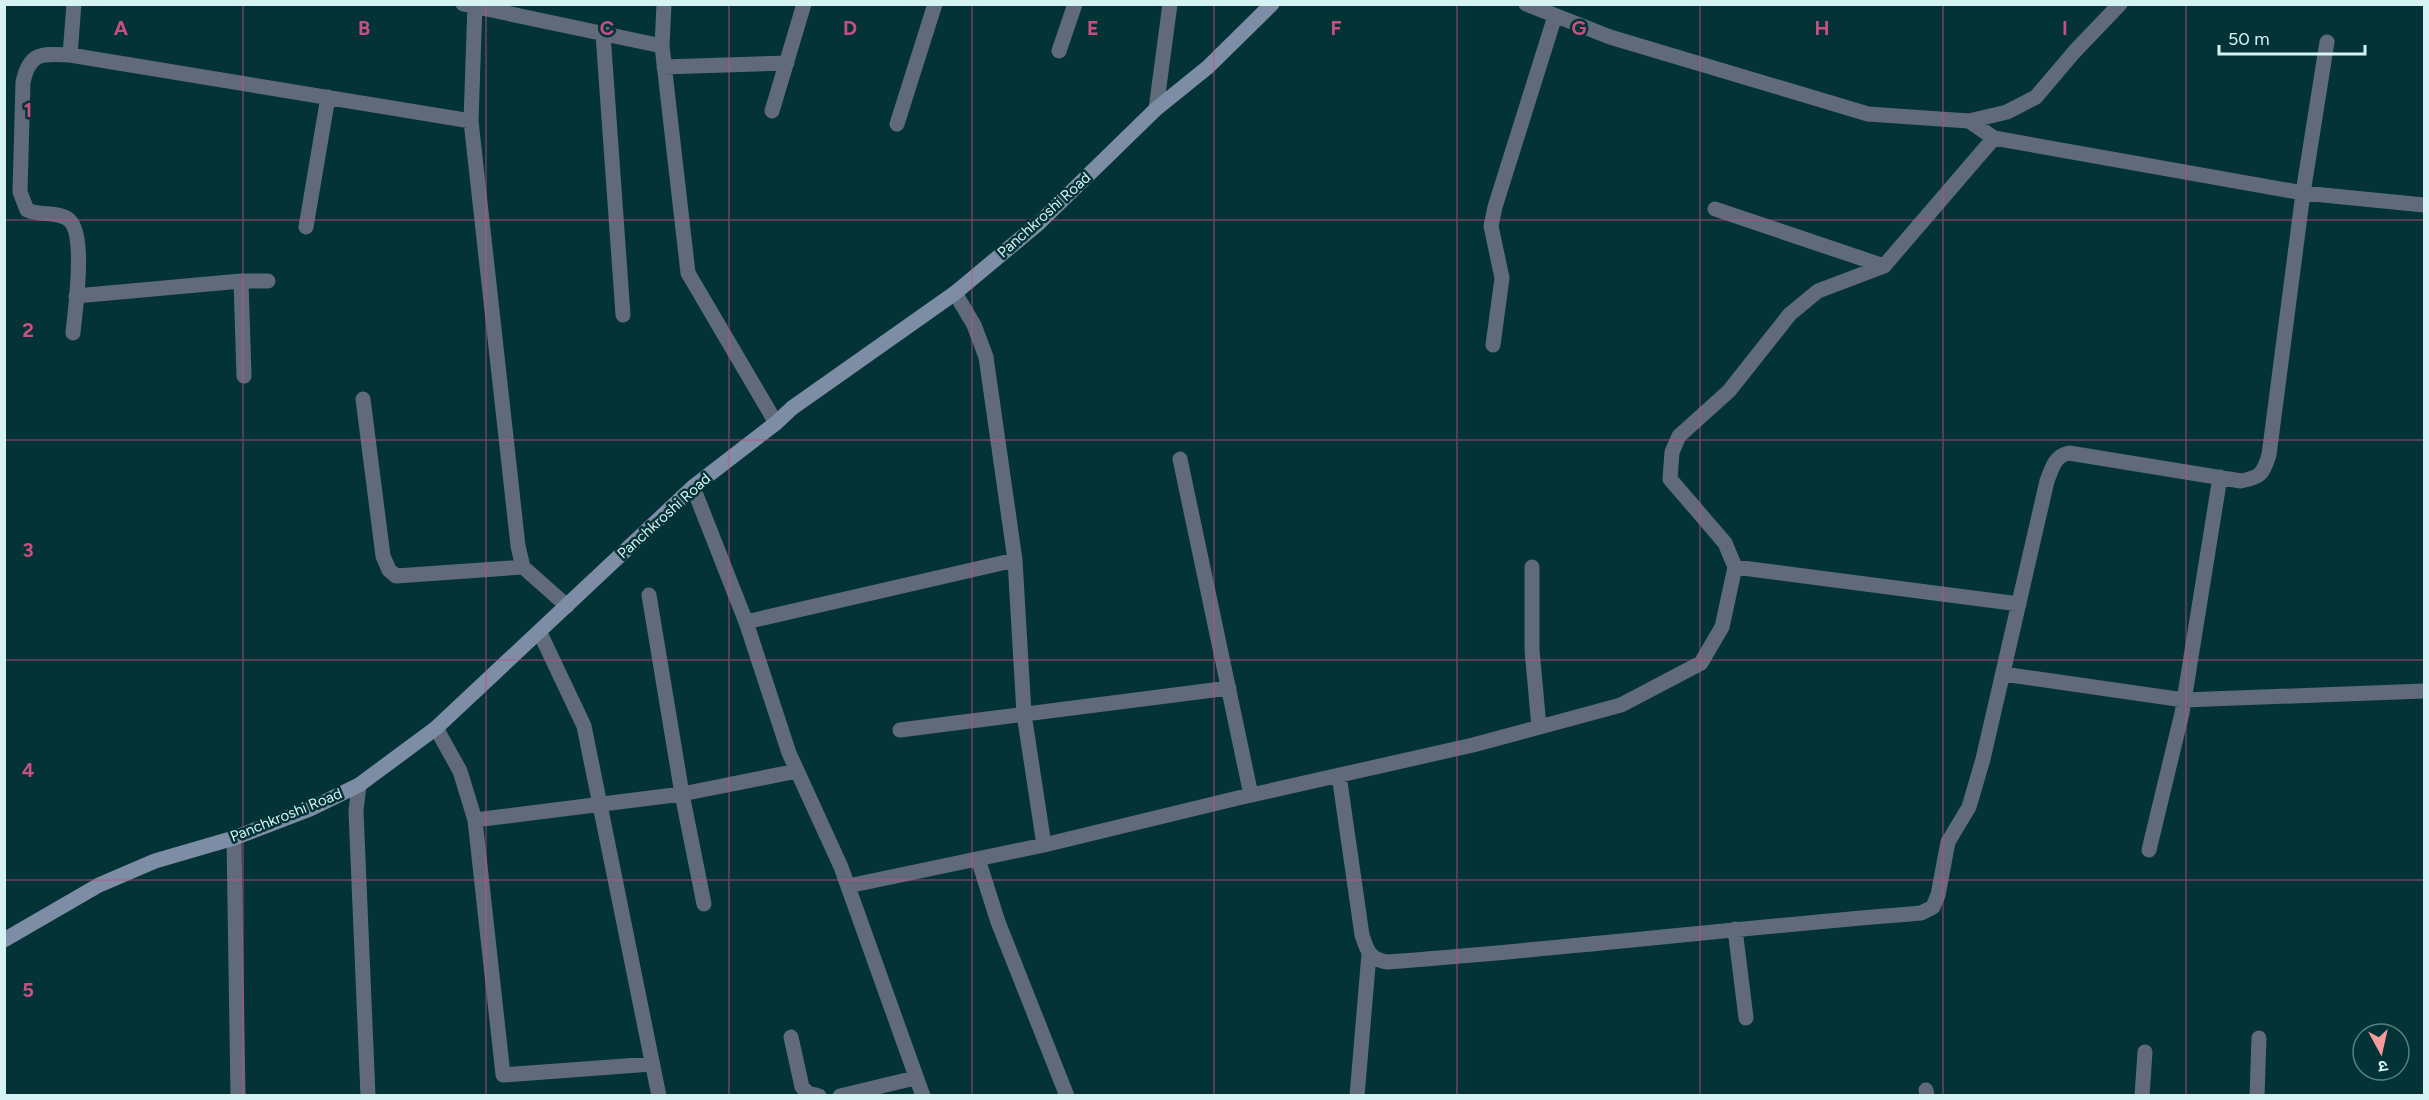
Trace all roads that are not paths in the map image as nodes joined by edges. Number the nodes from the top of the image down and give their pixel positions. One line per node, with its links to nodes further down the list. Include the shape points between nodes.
1 (74, 4): 16 (street)
2 (664, 4): 14 (street)
3 (804, 4): 17 (street)
4 (935, 4): 24 (street)
5 (1075, 4): 15 (street)
6 (1170, 4): 20 (street)
7 (1272, 4): 20 (street, Panchkroshi Road, via 1208,67)
8 (1526, 4): 11 (street)
9 (2120, 4): 23 (street, via 2036,97 2007,112)
10 (471, 5): 12 (street); 22 (street)
11 (1555, 16): 23 (street, via 1610,37 1868,114); 37 (street, via 1491,226 1502,278)
12 (603, 34): 14 (street); 35 (street)
13 (2327, 42): 26 (street)
14 (662, 46): 18 (street)
15 (1059, 51)
16 (70, 55): 19 (street); 34 (street, via 43,54 26,67 20,192 27,210 65,217 73,223 79,247)
17 (787, 63): 18 (street); 21 (street)
18 (664, 67): 40 (street, via 688,273)
19 (328, 97): 22 (street); 29 (street)
20 (1156, 109): 33 (street, Panchkroshi Road, via 1040,223)
21 (772, 111)
22 (471, 121): 45 (street)
23 (1969, 121): 25 (street)
24 (897, 124)
25 (1994, 138): 26 (street); 30 (street)
26 (2303, 193): 27 (street); 42 (street, via 2269,455 2264,471 2256,478 2241,481)
27 (2424, 205)
28 (1715, 209): 30 (street)
29 (306, 227)
30 (1884, 266): 47 (street, via 1818,291 1790,314 1729,391 1679,436 1672,452 1670,479 1725,543)
31 (241, 281): 32 (street); 34 (street); 38 (street)
32 (268, 281)
33 (956, 292): 40 (street, Panchkroshi Road); 44 (street, via 987,357)
34 (76, 296): 36 (street)
35 (623, 315)
36 (73, 333)
37 (1493, 345)
38 (244, 376)
39 (363, 399): 45 (street, via 383,555 389,570 396,576 407,576)
40 (776, 423): 43 (street, Panchkroshi Road)
41 (1180, 459): 54 (street)
42 (2220, 477): 49 (street, via 2062,454 2047,481); 56 (street)
43 (693, 487): 50 (street, Panchkroshi Road); 51 (street)
44 (1015, 560): 51 (street); 57 (street)
45 (523, 567): 50 (street)
46 (1532, 567): 58 (street, via 1532,650)
47 (1735, 567): 49 (street); 58 (street, via 1722,627 1701,663 1621,705)
48 (649, 595): 64 (street)
49 (2019, 604): 53 (street)
50 (567, 606): 52 (street, Panchkroshi Road)
51 (746, 622): 61 (street)
52 (540, 633): 59 (street, Panchkroshi Road); 66 (street, via 584,726)
53 (2003, 674): 56 (street); 74 (street, via 1969,807 1948,842 1933,907 1921,913)
54 (1229, 688): 57 (street); 65 (street)
55 (2424, 691): 56 (street)
56 (2184, 700): 70 (street)
57 (1024, 714): 60 (street); 69 (street)
58 (1539, 727): 62 (street)
59 (436, 728): 63 (street, Panchkroshi Road); 67 (street, via 460,771)
60 (900, 730)
61 (797, 771): 64 (street); 72 (street)
62 (1339, 776): 65 (street); 76 (street)
63 (359, 784): 68 (street, Panchkroshi Road, via 310,809); 84 (street, via 356,811)
64 (682, 794): 66 (street); 73 (street)
65 (1251, 795): 69 (street)
66 (601, 805): 67 (street); 81 (street)
67 (475, 820): 81 (street, via 503,1075)
68 (234, 838): 75 (street, Panchkroshi Road, via 155,861 99,885); 83 (street)
69 (1044, 845): 71 (street)
70 (2149, 850)
71 (978, 859): 72 (street); 89 (street, via 998,922)
72 (848, 886): 82 (street)
73 (704, 904)
74 (1735, 929): 76 (street, via 1386,962); 77 (street)
75 (4, 940)
76 (1368, 954): 90 (street)
77 (1746, 1018)
78 (791, 1037): 86 (street, via 802,1087 807,1093)
79 (2259, 1038): 92 (street)
80 (2145, 1052): 91 (street)
81 (652, 1064): 85 (street)
82 (915, 1078): 87 (street); 88 (street)
83 (238, 1095)
84 (368, 1095)
85 (659, 1095)
86 (819, 1095)
87 (840, 1095)
88 (923, 1095)
89 (1067, 1095)
90 (1357, 1095)
91 (2142, 1095)
92 (2257, 1095)

